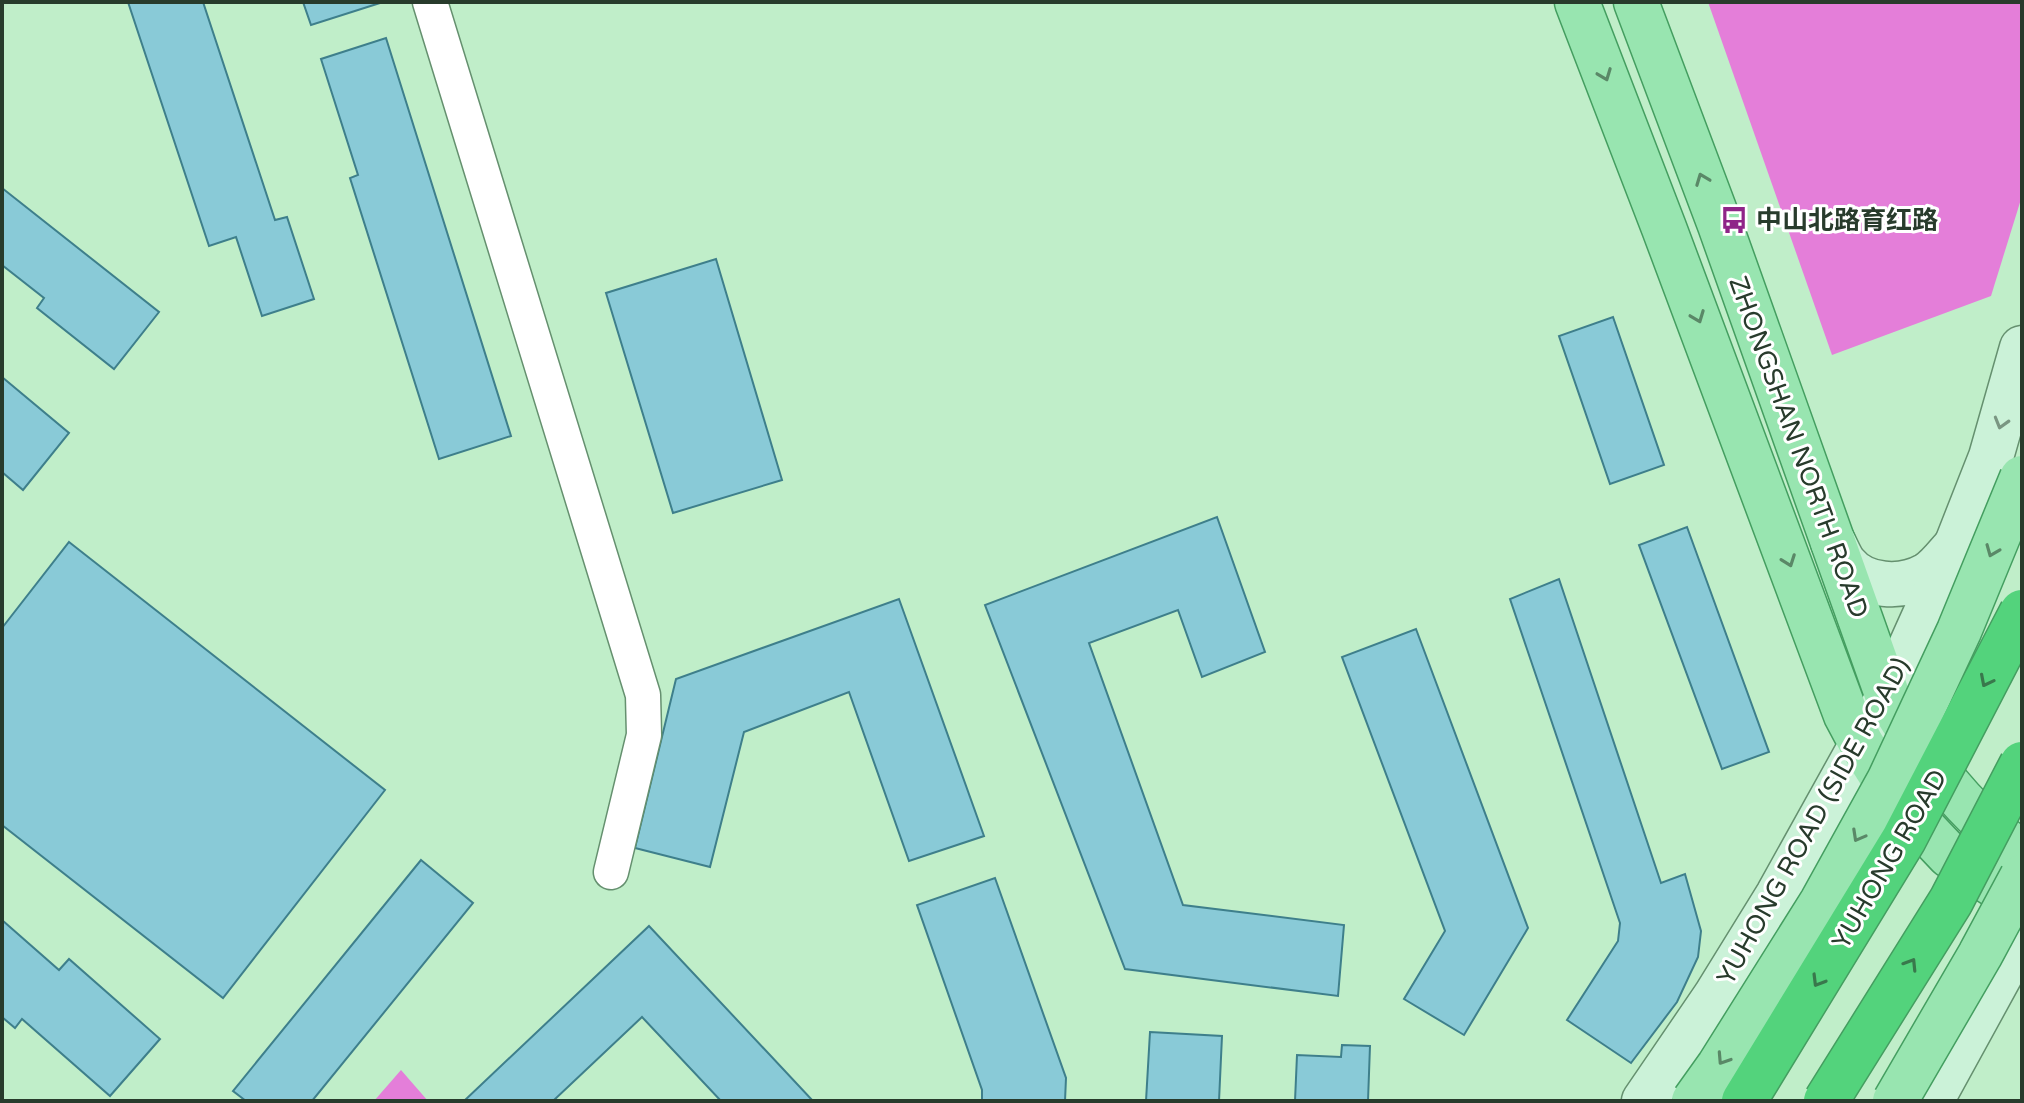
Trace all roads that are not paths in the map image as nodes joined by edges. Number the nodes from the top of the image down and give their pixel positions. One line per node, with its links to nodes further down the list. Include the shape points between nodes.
1 (430, 2): 13 (street, via 643,695 644,735)
2 (1577, 2): 10 (main road, ZHONGSHAN NORTH ROAD, one-way to 10, via 1830,676)
3 (1636, 2): 6 (main road, ZHONGSHAN NORTH ROAD, one-way to 3)
4 (2022, 348): 7 (main road, YUHONG ROAD (SIDE ROAD), one-way to 7, via 1991,457)
5 (2022, 478): 19 (main road, one-way to 19, bridge, via 1889,781 1822,902)
6 (1833, 542): 7 (main road, via 1844,564 1858,576 1899,584 1927,575); 9 (main road, ZHONGSHAN NORTH ROAD)
7 (1956, 546): 9 (main road, YUHONG ROAD (SIDE ROAD))
8 (2022, 612): 20 (highway, YUHONG ROAD, one-way to 20, bridge, via 1904,839)
9 (1888, 697): 10 (main road, YUHONG ROAD (SIDE ROAD)); 12 (main road, ZHONGSHAN NORTH ROAD, via 1928,761 1966,805)
10 (1862, 745): 12 (main road, via 1896,798); 15 (main road, ZHONGSHAN NORTH ROAD, via 1896,799 1949,855); 18 (main road, YUHONG ROAD (SIDE ROAD), via 1715,997)
11 (2022, 764): 21 (highway, one-way to 11, bridge, via 1951,901)
12 (2015, 840)
13 (611, 872)
14 (2022, 877): 17 (main road, bridge)
15 (2022, 903)
16 (2022, 935): 24 (main road)
17 (1980, 955): 22 (main road, bridge); 23 (main road, bridge)
18 (1644, 1101)
19 (1694, 1101)
20 (1744, 1101)
21 (1826, 1101)
22 (1895, 1101)
23 (1909, 1101)
24 (1931, 1101)

